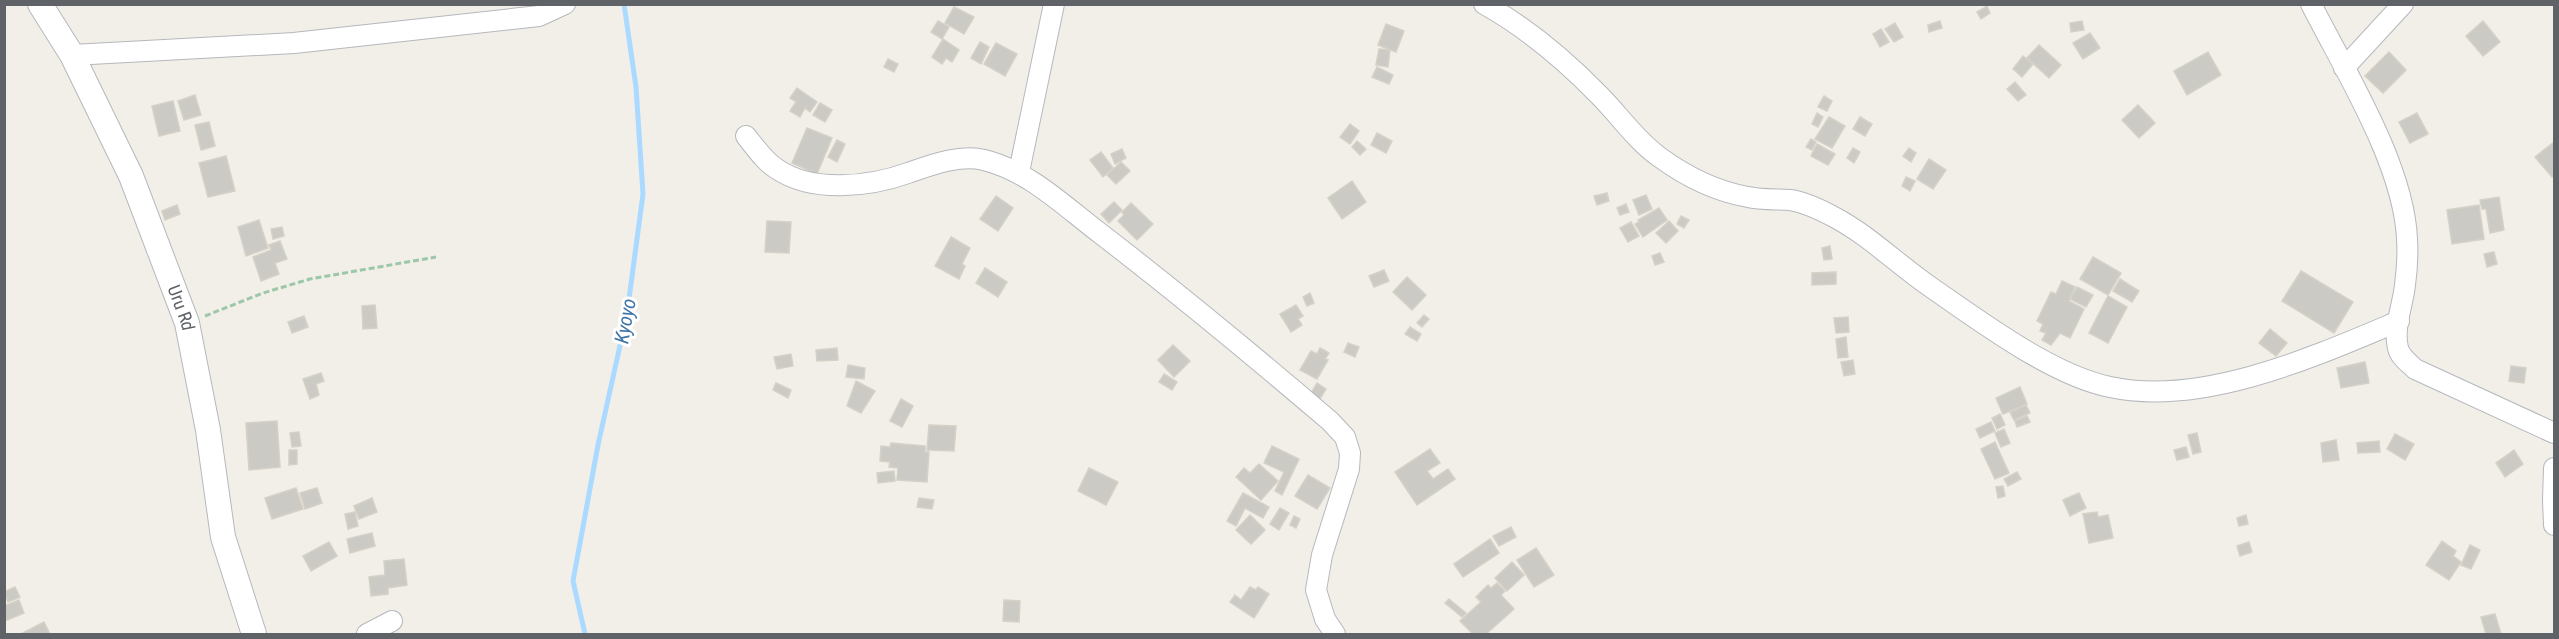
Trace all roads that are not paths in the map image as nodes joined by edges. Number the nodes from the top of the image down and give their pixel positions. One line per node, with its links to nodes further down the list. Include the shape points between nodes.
1 (40, 4): 7 (street, Uru Rd)
2 (565, 4): 7 (street, via 539,16 294,43)
3 (1054, 4): 10 (street)
4 (1484, 4): 11 (street, via 1509,18 1557,56 1656,154 1685,174 1750,198 1793,200 1822,210 1858,230 1928,286 2054,366 2110,387 2157,392 2224,384 2306,360)
5 (2311, 4): 8 (street)
6 (2403, 4): 8 (street)
7 (72, 55): 16 (street, Uru Rd, via 131,176 187,323 223,537)
8 (2344, 68): 11 (street, via 2383,147 2399,191 2407,238)
9 (746, 136): 10 (street, via 774,168 803,183 872,181 958,159 981,159)
10 (1019, 172): 18 (street, via 1182,297 1330,420 1345,437 1349,469 1322,555 1316,590 1325,619)
11 (2399, 321): 12 (street, via 2398,349 2415,369)
12 (2554, 433)
13 (2554, 468): 14 (street)
14 (2554, 525)
15 (392, 621): 17 (street)
16 (254, 634)
17 (367, 634)
18 (1335, 634)

